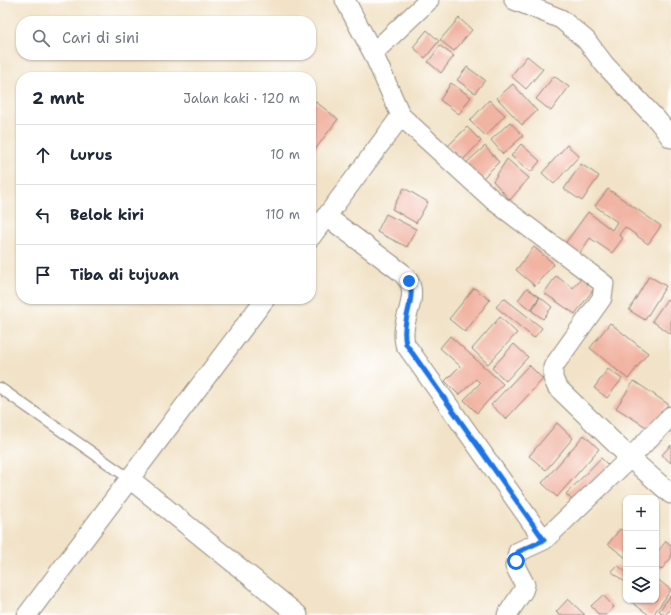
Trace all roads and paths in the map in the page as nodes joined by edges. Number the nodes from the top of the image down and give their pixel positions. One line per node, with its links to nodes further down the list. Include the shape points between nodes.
1 (345, 0): 4 (street)
2 (429, 0): 4 (street)
3 (514, 0): 6 (street, via 561,20 586,40 605,65 660,122)
4 (373, 53): 5 (street)
5 (401, 116): 7 (street); 12 (street, via 494,201 604,284 602,298 553,367 553,378 557,387)
6 (671, 138)
7 (326, 216): 8 (street); 15 (street, via 401,272 409,281 412,294 403,329 406,344)
8 (316, 230)
9 (260, 304): 13 (street)
10 (0, 388): 13 (lane)
11 (671, 416): 12 (street)
12 (630, 458): 14 (street); 15 (street)
13 (130, 479): 16 (street); 17 (street)
14 (671, 494)
15 (544, 540): 18 (street, via 518,552 515,566 525,585)
16 (27, 615)
17 (298, 615)
18 (506, 615)

